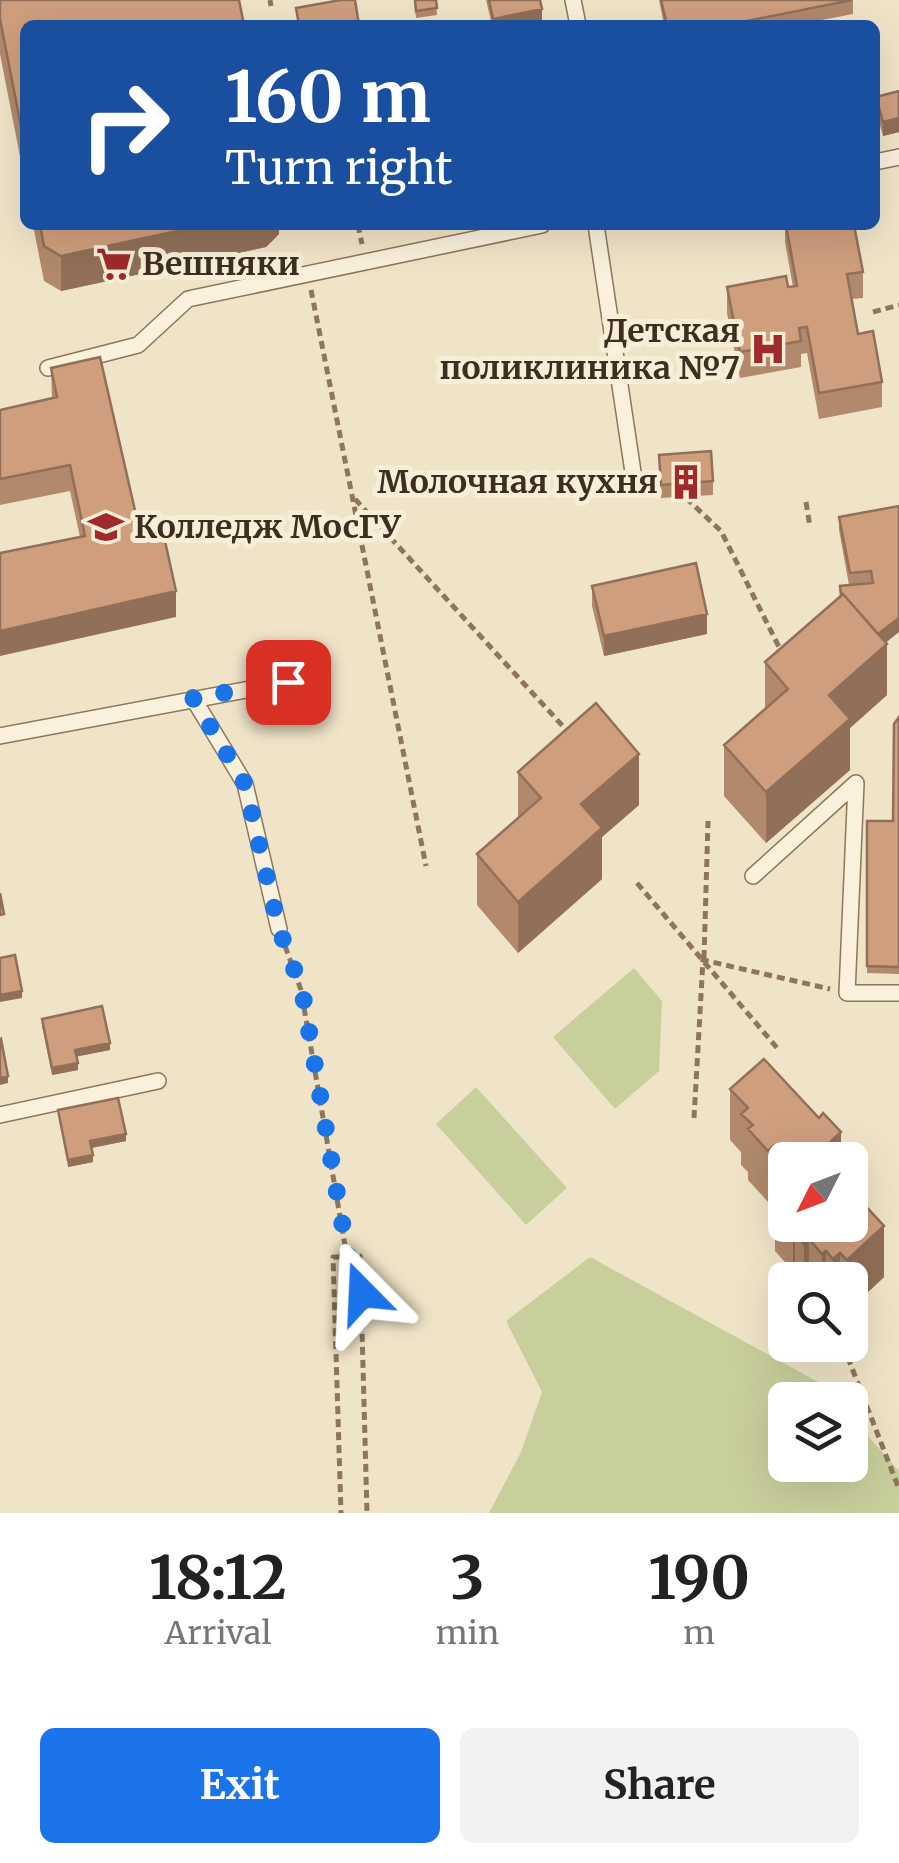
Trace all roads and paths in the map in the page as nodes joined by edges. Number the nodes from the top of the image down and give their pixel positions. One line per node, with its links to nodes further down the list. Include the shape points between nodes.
1 (518, 230): 3 (lane)
2 (597, 230): 7 (lane)
3 (308, 274): 6 (lane, via 188,299 138,345); 8 (path)
4 (899, 305): 5 (path)
5 (873, 312)
6 (48, 368)
7 (633, 472)
8 (353, 497): 16 (path); 18 (path)
9 (686, 498): 12 (path, via 721,531)
10 (806, 502): 11 (path)
11 (810, 527)
12 (792, 672)
13 (288, 682): 14 (lane)
14 (193, 698): 15 (lane); 21 (lane, via 245,784)
15 (0, 736)
16 (574, 738)
17 (708, 821): 22 (path)
18 (426, 866)
19 (754, 876): 23 (lane, via 856,783)
20 (637, 884): 22 (path)
21 (279, 929): 29 (path, via 302,990)
22 (704, 960): 23 (path); 25 (path); 28 (path)
23 (847, 993): 24 (lane)
24 (899, 994)
25 (778, 1049)
26 (158, 1081): 27 (lane)
27 (0, 1115)
28 (694, 1118)
29 (348, 1257): 32 (path, via 333,1257); 33 (path, via 360,1256)
30 (850, 1362): 31 (path)
31 (899, 1490)
32 (341, 1513)
33 (367, 1513)

